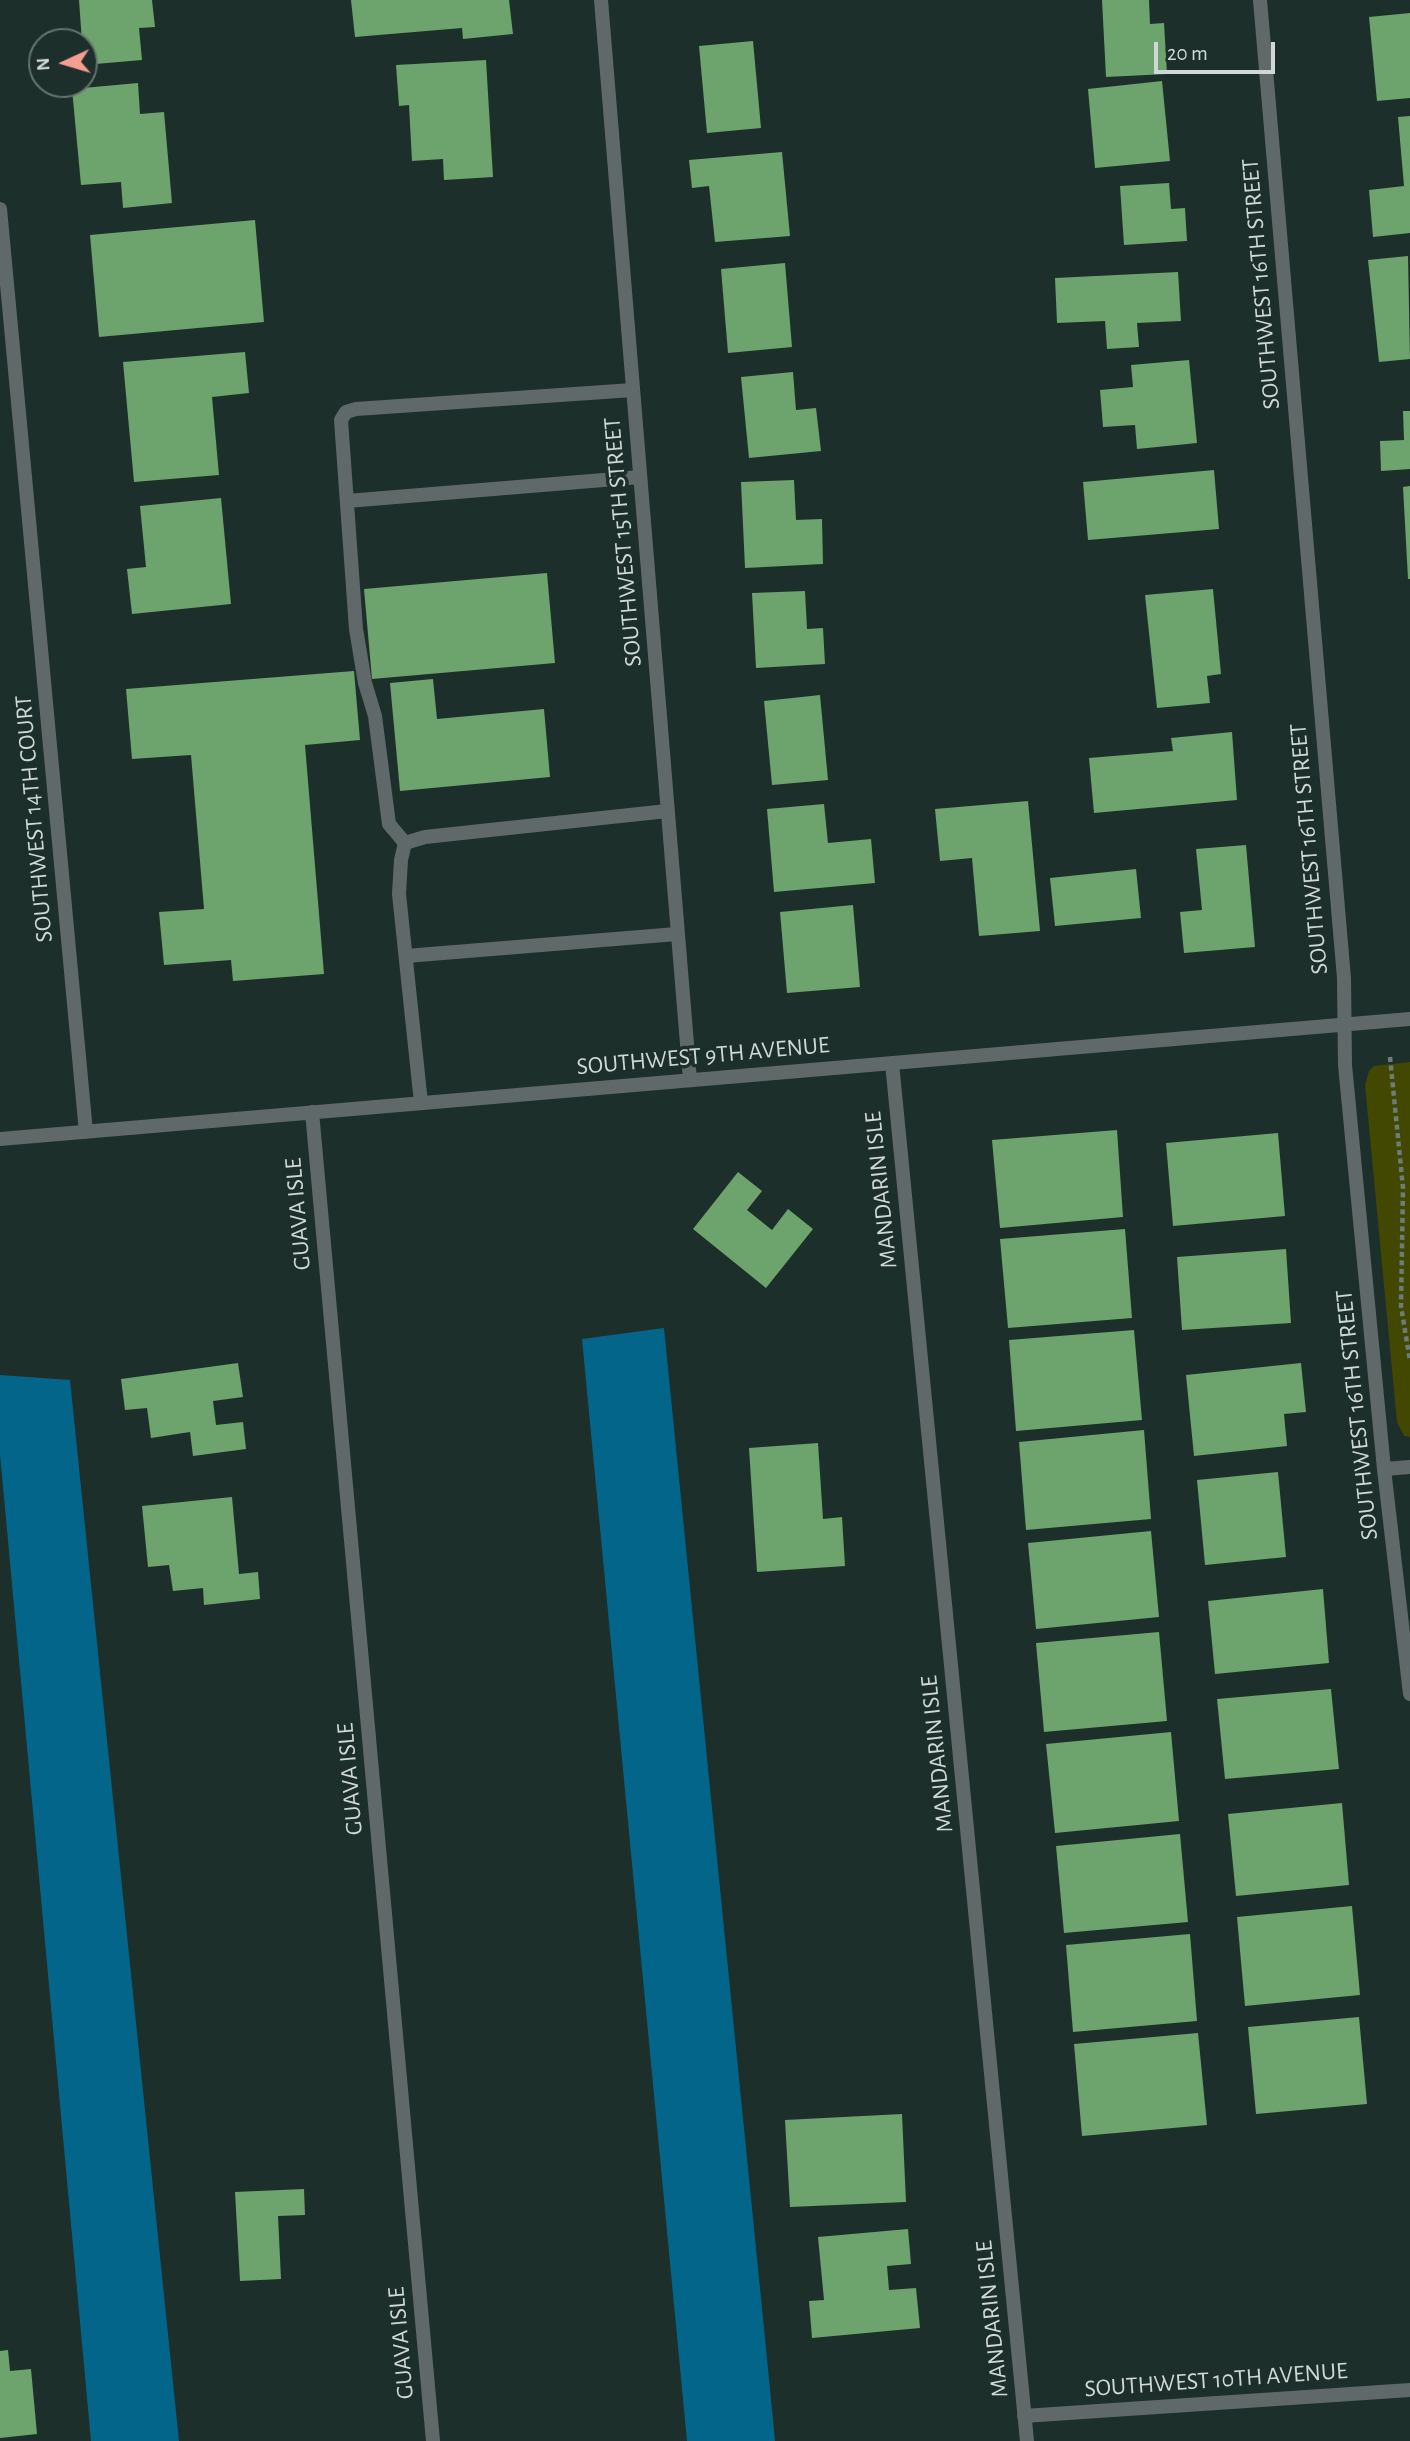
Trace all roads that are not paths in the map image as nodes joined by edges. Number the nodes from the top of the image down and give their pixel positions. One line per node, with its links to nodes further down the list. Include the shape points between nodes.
1 (601, 0): 4 (street, SOUTHWEST 15TH STREET)
2 (1260, 0): 12 (street, SOUTHWEST 16TH STREET)
3 (0, 209): 17 (street, SOUTHWEST 14TH COURT)
4 (633, 390): 5 (street, SOUTHWEST 15TH STREET); 6 (street, via 346,412 341,420)
5 (640, 477): 6 (street); 7 (street, SOUTHWEST 15TH STREET)
6 (346, 501): 8 (street, via 356,629 375,716 389,824)
7 (667, 811): 8 (street, via 425,837); 9 (street, SOUTHWEST 15TH STREET)
8 (405, 843): 10 (street, via 399,894)
9 (677, 934): 10 (street); 14 (street, SOUTHWEST 15TH STREET)
10 (407, 956): 15 (street)
11 (1410, 1019): 12 (street, SOUTHWEST 9TH AVENUE)
12 (1344, 1025): 13 (street, SOUTHWEST 9TH AVENUE); 20 (street, SOUTHWEST 16TH STREET)
13 (892, 1063): 14 (street, SOUTHWEST 9TH AVENUE); 23 (street, MANDARIN ISLE)
14 (690, 1080): 15 (street, SOUTHWEST 9TH AVENUE)
15 (421, 1103): 16 (street, SOUTHWEST 9TH AVENUE)
16 (312, 1112): 17 (street, SOUTHWEST 9TH AVENUE); 24 (street, GUAVA ISLE)
17 (86, 1132): 18 (street, SOUTHWEST 9TH AVENUE)
18 (0, 1139)
19 (1410, 1467): 20 (street)
20 (1384, 1469): 21 (street, SOUTHWEST 16TH STREET)
21 (1410, 1694)
22 (1410, 2390): 23 (street, SOUTHWEST 10TH AVENUE)
23 (1024, 2416): 25 (street, MANDARIN ISLE)
24 (433, 2441)
25 (1027, 2441)

